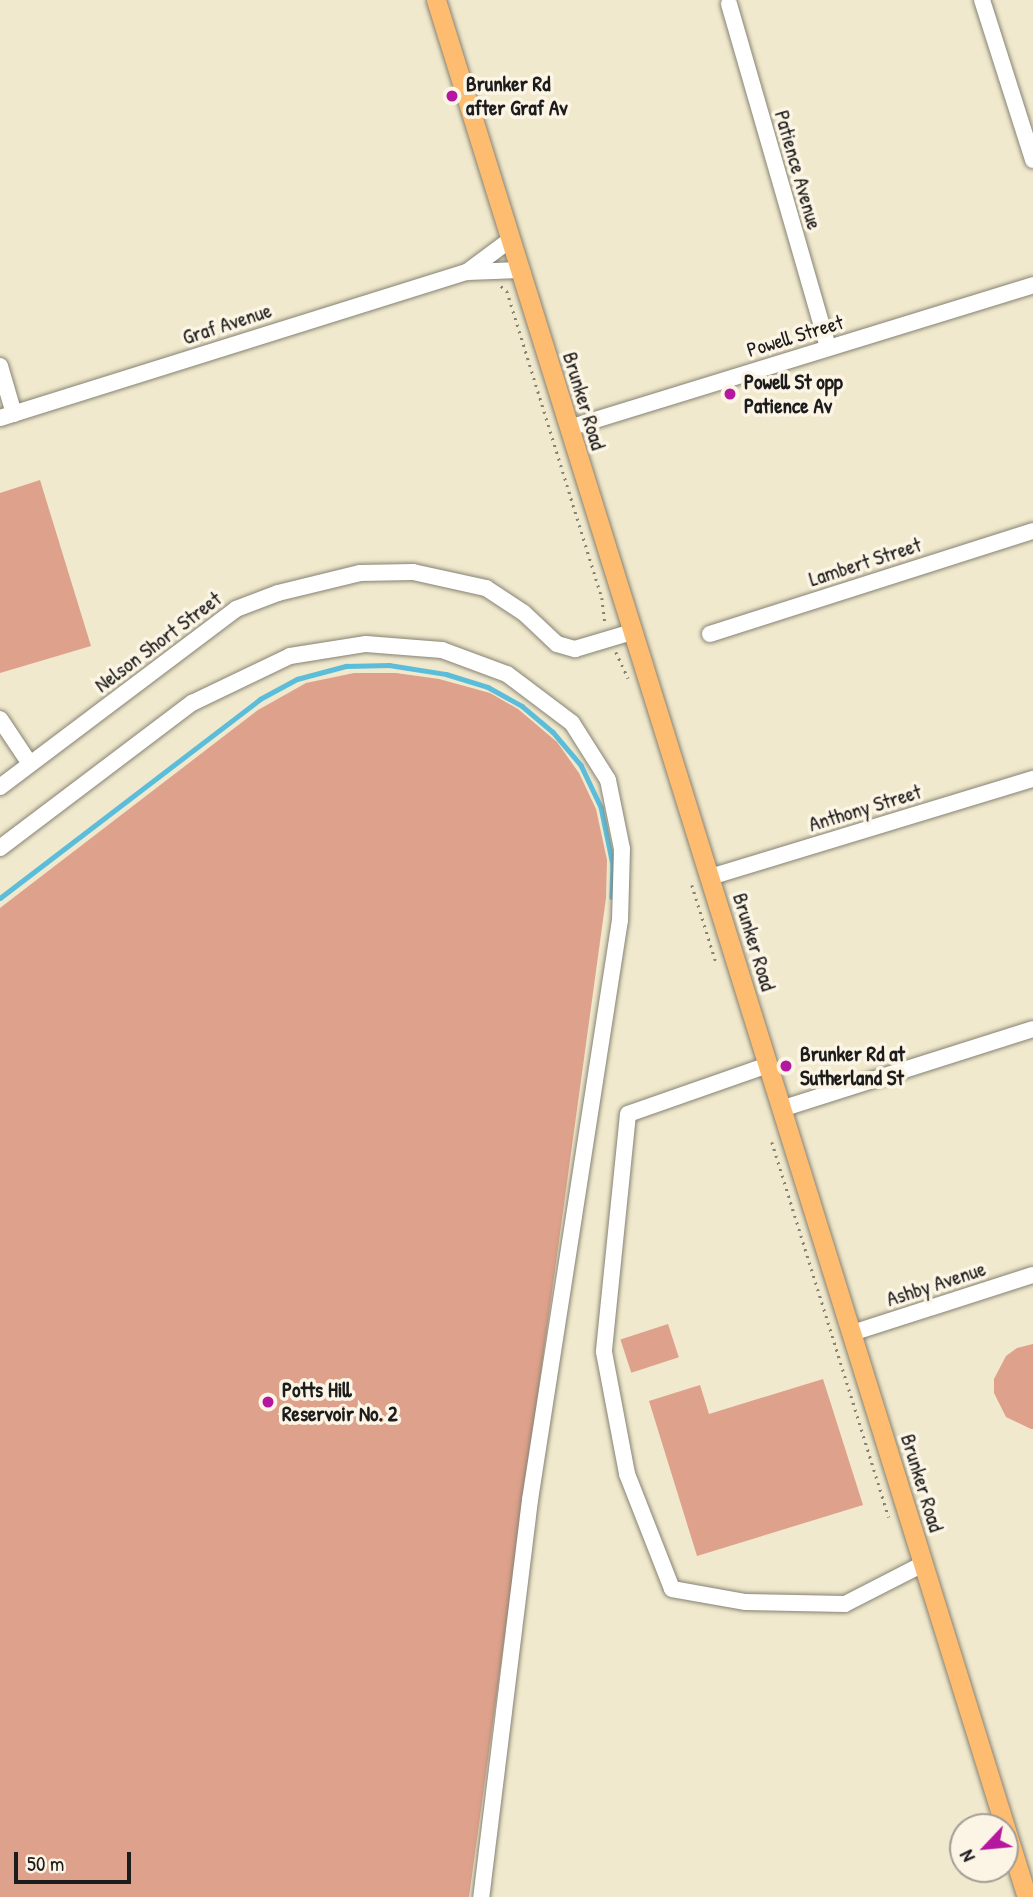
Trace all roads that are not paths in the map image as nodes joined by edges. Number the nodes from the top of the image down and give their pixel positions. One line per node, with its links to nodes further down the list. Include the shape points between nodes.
1 (436, 0): 5 (main road, Brunker Road)
2 (982, 0): 4 (street)
3 (729, 4): 9 (street, Patience Avenue)
4 (1033, 160)
5 (510, 240): 6 (main road, Brunker Road); 7 (street, Graf Avenue)
6 (520, 270): 7 (street, Graf Avenue); 12 (main road, Brunker Road)
7 (467, 272): 11 (street, Graf Avenue)
8 (1033, 285): 9 (street, Powell Street)
9 (828, 347): 12 (street, Powell Street)
10 (0, 366): 11 (street)
11 (7, 416)
12 (569, 428): 14 (main road, Brunker Road)
13 (1033, 531): 15 (street, Lambert Street)
14 (632, 632): 17 (street, Nelson Short Street, via 575,649 557,645 524,613 486,588 413,572 360,573 278,593 236,609); 21 (main road, Brunker Road)
15 (710, 634)
16 (0, 719): 17 (street)
17 (30, 764): 19 (street, Nelson Short Street)
18 (1033, 779): 21 (street, Anthony Street)
19 (0, 787)
20 (0, 848): 29 (street, via 192,703 290,656 366,644 442,650 508,674 572,723 608,780 622,849 620,920 530,1500)
21 (710, 877): 23 (main road, Brunker Road)
22 (1033, 1029): 24 (street)
23 (768, 1065): 24 (main road, Brunker Road); 27 (street, via 628,1114 604,1352 627,1474 672,1588 746,1602 845,1604)
24 (781, 1108): 26 (main road, Brunker Road)
25 (1033, 1275): 26 (street, Ashby Avenue)
26 (852, 1333): 27 (main road, Brunker Road)
27 (923, 1564): 28 (main road, Brunker Road)
28 (1025, 1894)
29 (481, 1897)

